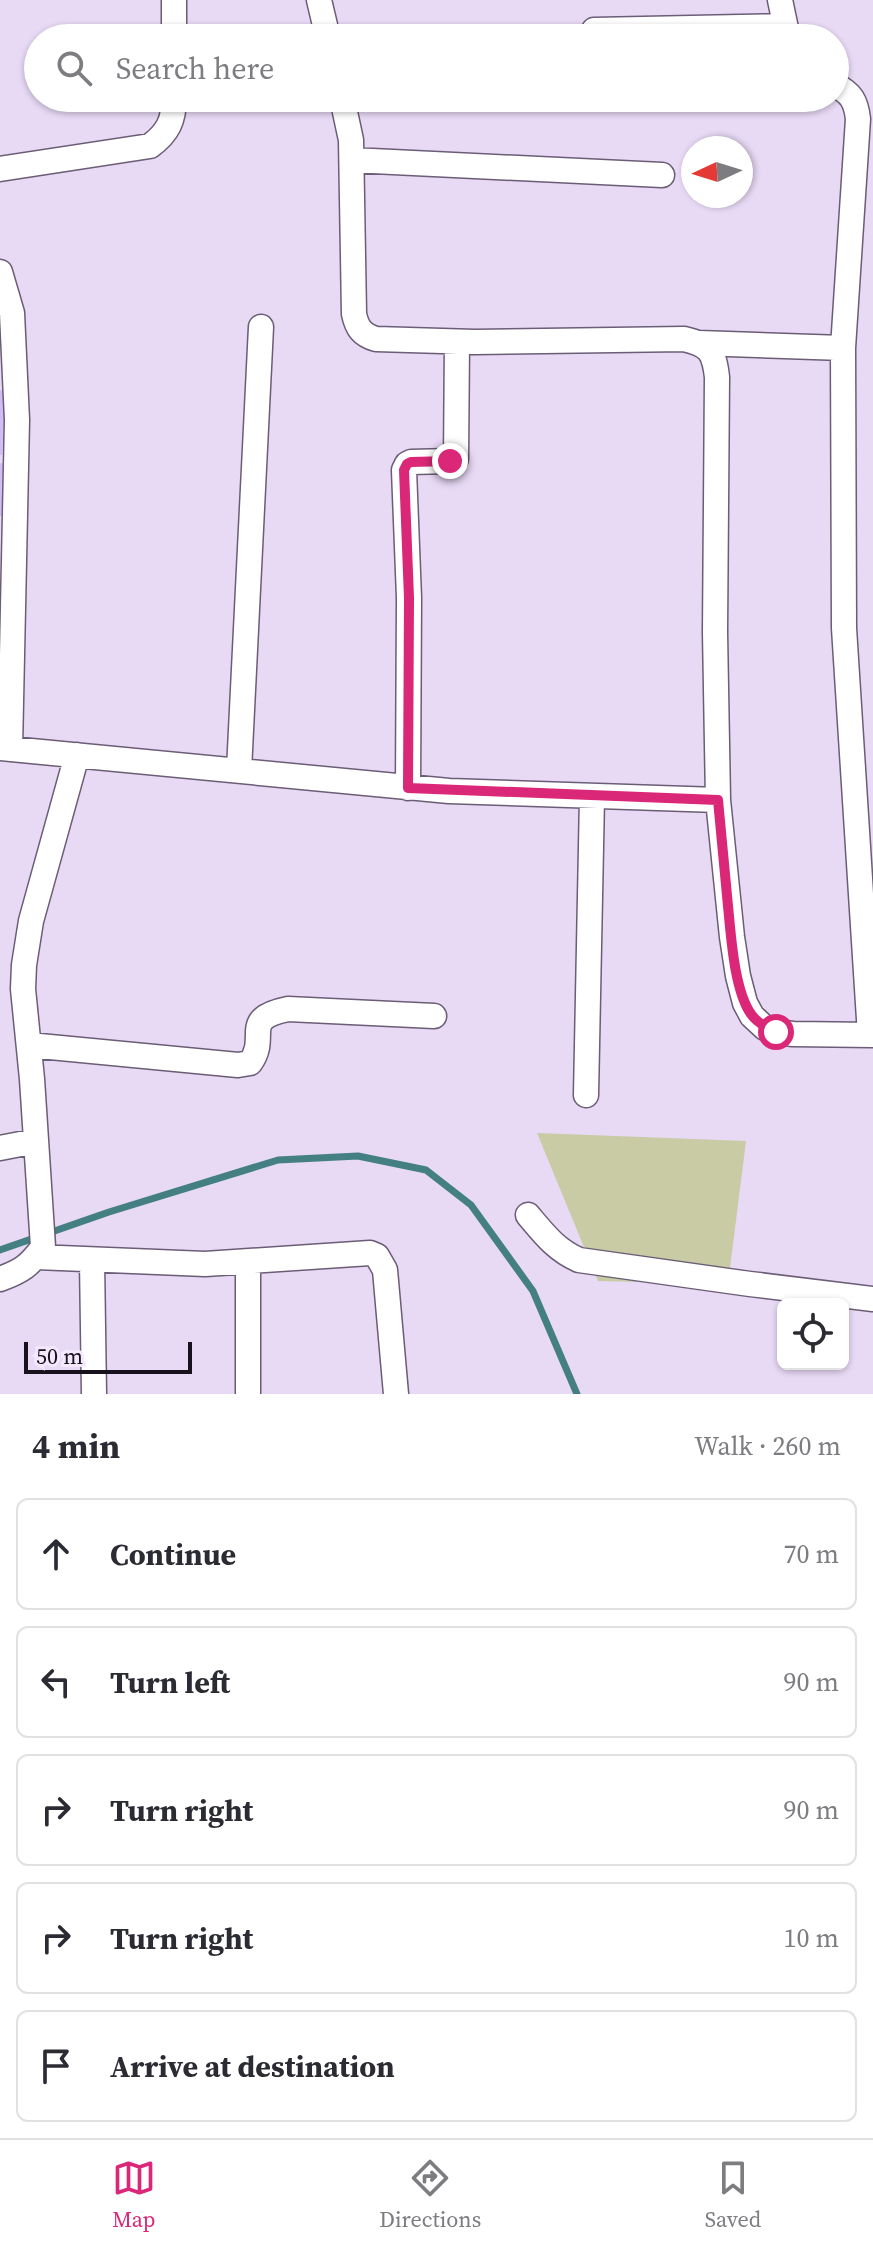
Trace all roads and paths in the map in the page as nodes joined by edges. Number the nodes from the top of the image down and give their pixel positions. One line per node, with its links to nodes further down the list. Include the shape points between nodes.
1 (174, 0): 4 (street)
2 (319, 0): 5 (street)
3 (780, 0): 6 (street)
4 (174, 24)
5 (325, 24)
6 (785, 24)
7 (849, 92): 17 (street, via 858,119)
8 (173, 112): 11 (street, via 163,136 150,146)
9 (345, 112): 10 (street)
10 (352, 160): 12 (street); 15 (street, via 357,327 376,339)
11 (0, 169)
12 (662, 175)
13 (0, 272): 18 (street, via 12,313 17,420)
14 (261, 327): 20 (street)
15 (457, 342): 16 (street); 21 (street, via 456,459 411,462 404,470)
16 (699, 343): 17 (street); 23 (street, via 715,360 717,377)
17 (843, 348): 25 (street, via 844,628)
18 (5, 748): 19 (street)
19 (77, 755): 20 (street); 26 (street, via 31,921 23,989)
20 (239, 770): 21 (street)
21 (408, 788): 22 (street)
22 (592, 797): 23 (street); 27 (street)
23 (718, 800): 25 (street, via 736,963 752,1016 776,1032)
24 (434, 1016): 26 (street, via 272,1012 257,1029 255,1057 238,1065)
25 (872, 1035)
26 (29, 1045): 28 (street)
27 (586, 1095)
28 (36, 1141): 29 (street); 31 (street)
29 (0, 1148)
30 (528, 1215): 35 (street, via 553,1245 579,1260)
31 (39, 1252): 32 (street); 34 (street, via 29,1265)
32 (92, 1261): 33 (street); 36 (street)
33 (248, 1262): 37 (street); 38 (street, via 377,1256 385,1270)
34 (0, 1279)
35 (873, 1299)
36 (94, 1394)
37 (248, 1394)
38 (396, 1394)

